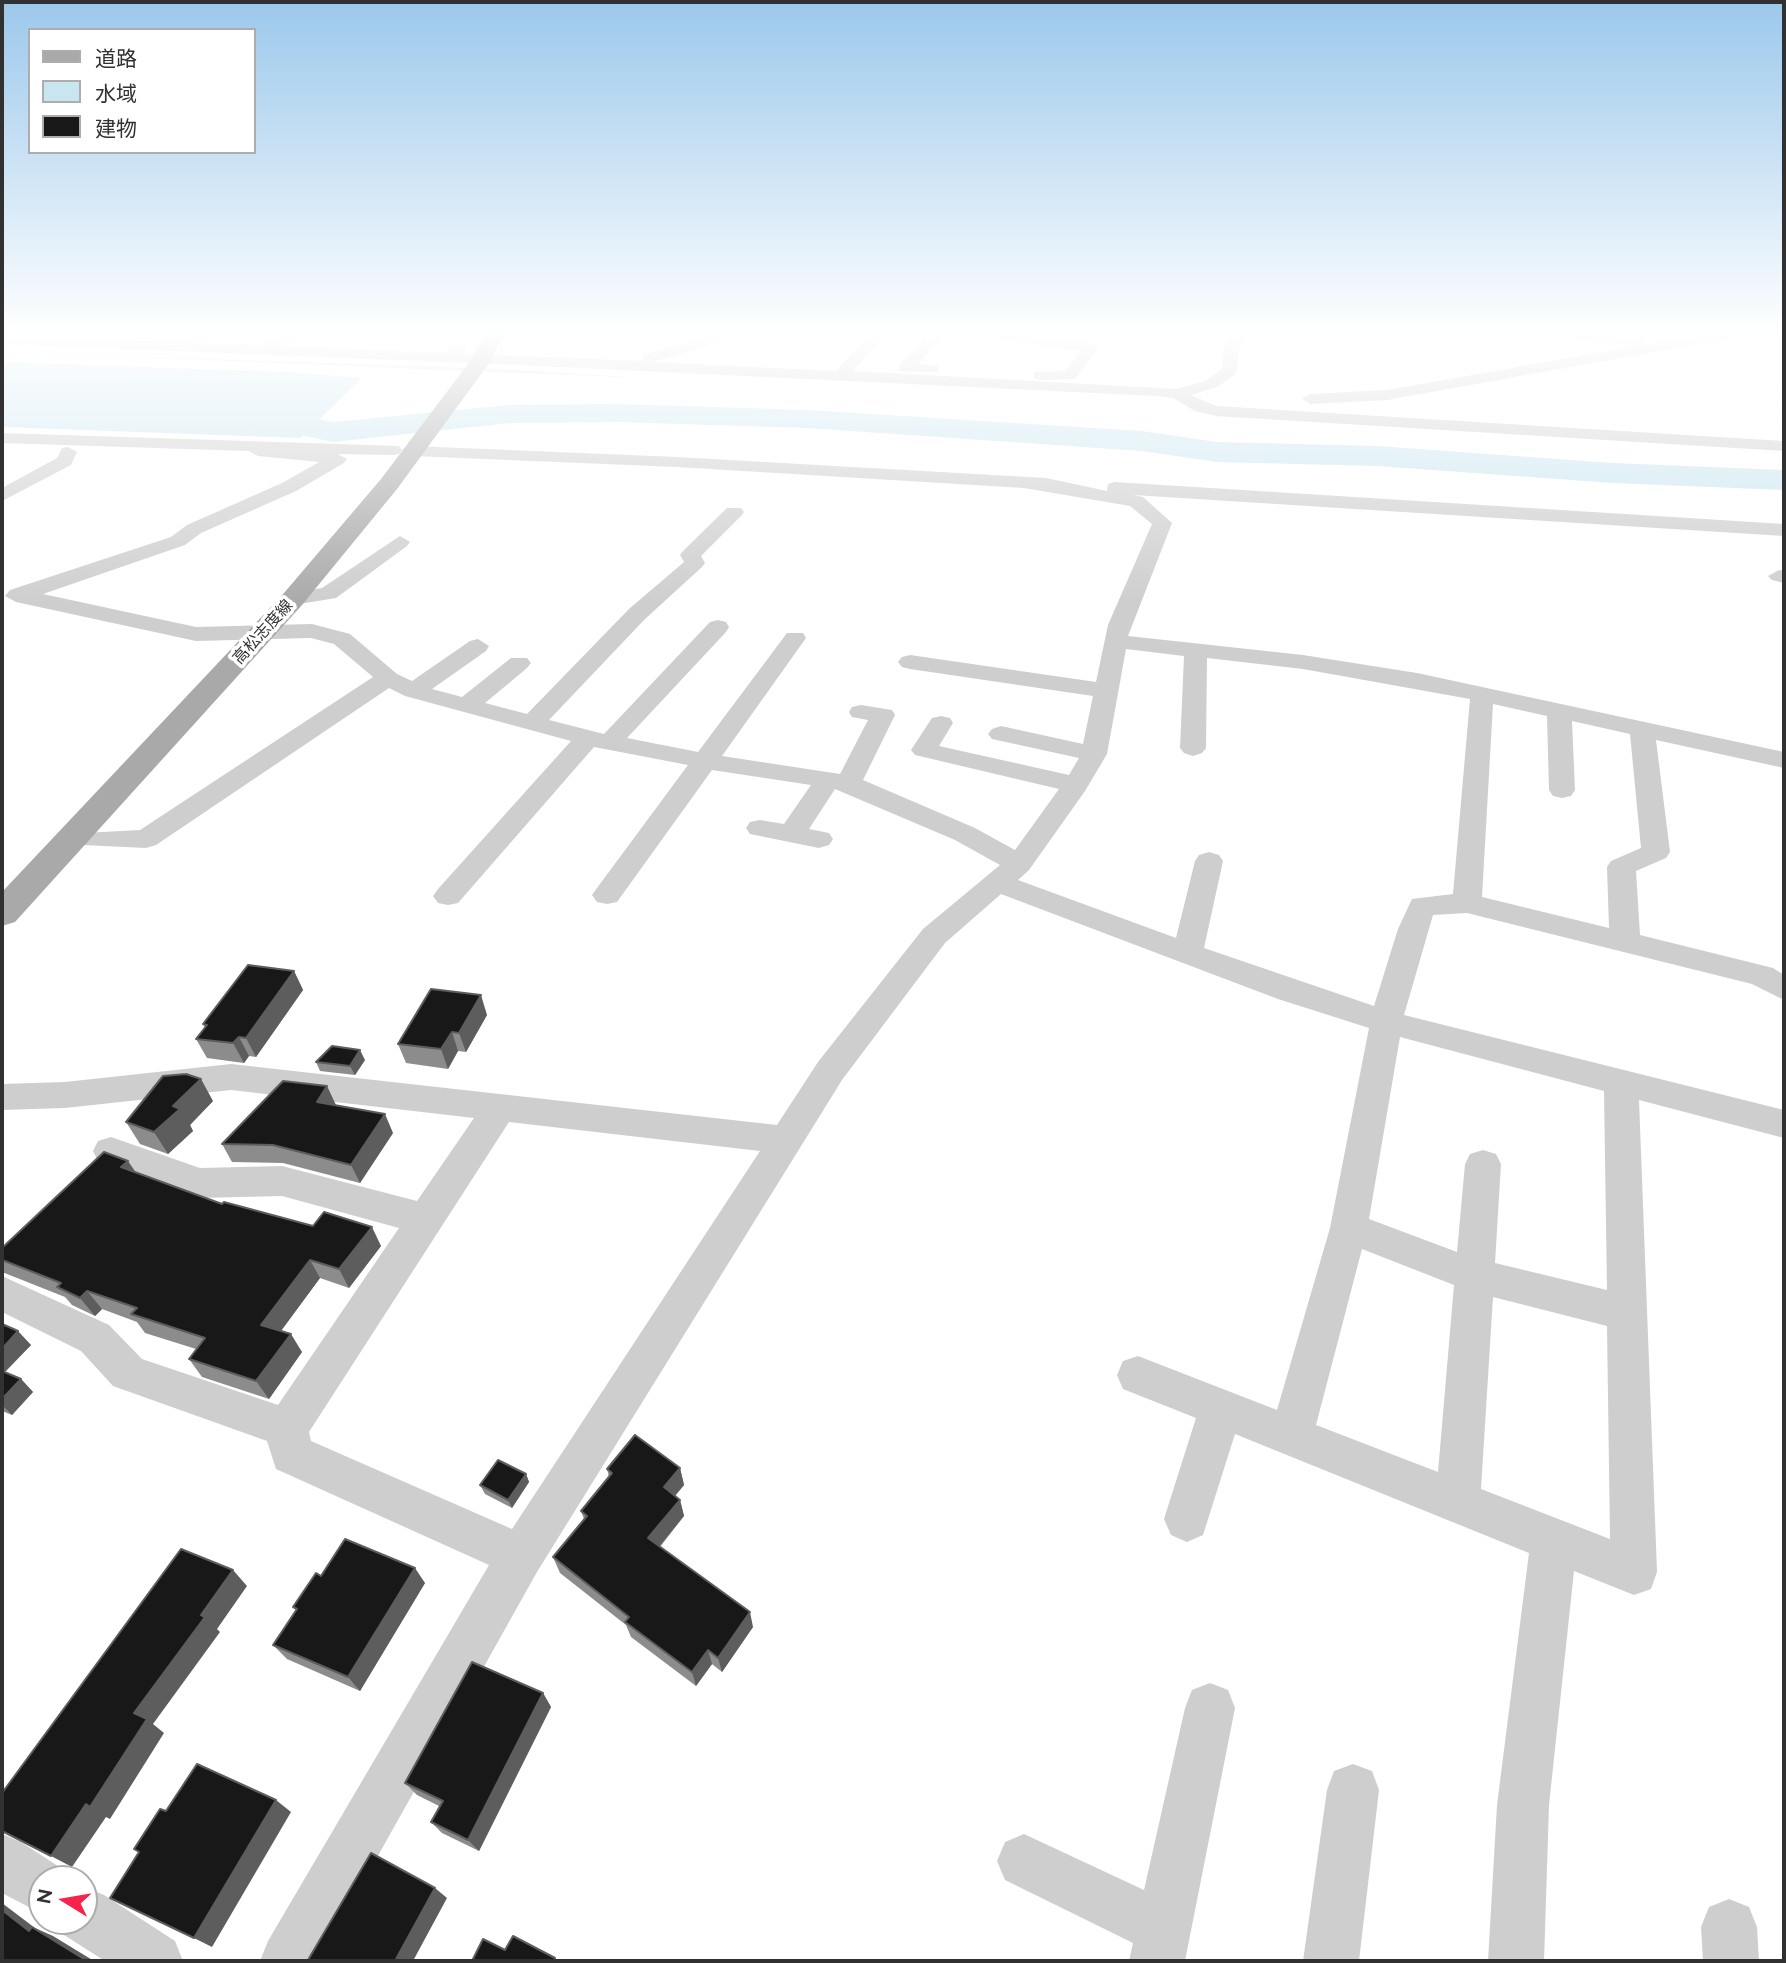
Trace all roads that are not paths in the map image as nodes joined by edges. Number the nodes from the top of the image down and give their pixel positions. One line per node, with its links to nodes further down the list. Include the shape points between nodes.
1 (422, 422): 7 (main road, 高松志度線)
2 (1388, 422): 6 (street)
3 (2, 438): 4 (street); 8 (street)
4 (158, 442): 5 (street); 8 (street)
5 (255, 445): 7 (street); 14 (street, via 258,451 338,458 178,541)
6 (1784, 446)
7 (404, 448): 9 (street); 15 (main road, 高松志度線); 17 (main road, 高松志度線)
8 (68, 452): 10 (street, via 65,461)
9 (1026, 482): 12 (street); 19 (street, via 1136,501 1163,523)
10 (2, 495)
11 (734, 512): 32 (street, via 690,555 695,563 637,614)
12 (1784, 532)
13 (400, 542): 15 (street, via 328,593)
14 (10, 598): 17 (street, via 196,634)
15 (293, 599): 17 (main road, 高松志度線)
16 (718, 627): 35 (street)
17 (252, 632): 24 (street, via 312,631 342,639); 49 (main road, 高松志度線); 53 (main road, 高松志度線)
18 (795, 638): 39 (street)
19 (1116, 641): 21 (street); 26 (street)
20 (478, 646): 25 (street)
21 (1196, 650): 27 (street, via 1303,662); 36 (street)
22 (910, 662): 26 (street, via 989,680)
23 (519, 663): 28 (street)
24 (389, 679): 25 (street); 45 (street, via 146,839)
25 (413, 691): 28 (street)
26 (1105, 691): 37 (street)
27 (1482, 694): 29 (street); 52 (street)
28 (466, 706): 32 (street)
29 (1559, 711): 33 (street); 42 (street)
30 (861, 712): 40 (street, via 883,715)
31 (941, 723): 41 (street, via 923,750)
32 (531, 724): 35 (street)
33 (1642, 729): 38 (street); 54 (street, via 1656,852 1620,867)
34 (1001, 734): 37 (street)
35 (598, 740): 39 (street); 51 (street)
36 (1193, 748)
37 (1094, 754): 41 (street)
38 (1784, 760)
39 (705, 761): 40 (street); 50 (street)
40 (838, 782): 44 (street); 48 (street, via 965,834)
41 (1076, 785): 48 (street)
42 (1562, 790)
43 (760, 828): 44 (street)
44 (792, 834): 46 (street)
45 (93, 839)
46 (819, 839)
47 (1209, 860): 55 (street)
48 (1009, 874): 55 (street); 63 (street, via 934,936 830,1071)
49 (2, 878)
50 (607, 895)
51 (448, 896)
52 (1467, 903): 54 (street); 57 (street, via 1422,906)
53 (2, 914)
54 (1625, 940): 56 (street, via 1762,976)
55 (1188, 953): 57 (street)
56 (1784, 989)
57 (1386, 1022): 59 (street); 66 (street)
58 (167, 1082): 60 (street, via 65,1095); 61 (street, via 231,1077); 65 (street, via 101,1160 198,1183 282,1181)
59 (1620, 1083): 62 (street); 69 (street)
60 (2, 1097)
61 (499, 1109): 63 (street); 65 (street)
62 (1784, 1124)
63 (786, 1140): 77 (street)
64 (1483, 1164): 67 (street)
65 (428, 1220): 72 (street)
66 (1349, 1228): 67 (street); 73 (street)
67 (1477, 1276): 69 (street); 74 (street)
68 (2, 1293): 72 (street, via 95,1338 128,1373)
69 (1627, 1313): 76 (street, via 1634,1572)
70 (1138, 1375): 71 (street)
71 (1221, 1408): 73 (street); 75 (street)
72 (287, 1428): 77 (street, via 291,1454)
73 (1291, 1436): 74 (street)
74 (1458, 1502): 76 (street)
75 (1187, 1519)
76 (1554, 1541): 88 (street, via 1523,1805)
77 (521, 1556): 86 (street)
78 (1210, 1709): 84 (street)
79 (1353, 1790): 87 (street)
80 (2, 1861): 82 (street)
81 (1024, 1861): 84 (street)
82 (28, 1878)
83 (98, 1924): 85 (street)
84 (1160, 1945)
85 (155, 1961)
86 (288, 1961)
87 (1331, 1961)
88 (1516, 1961)

